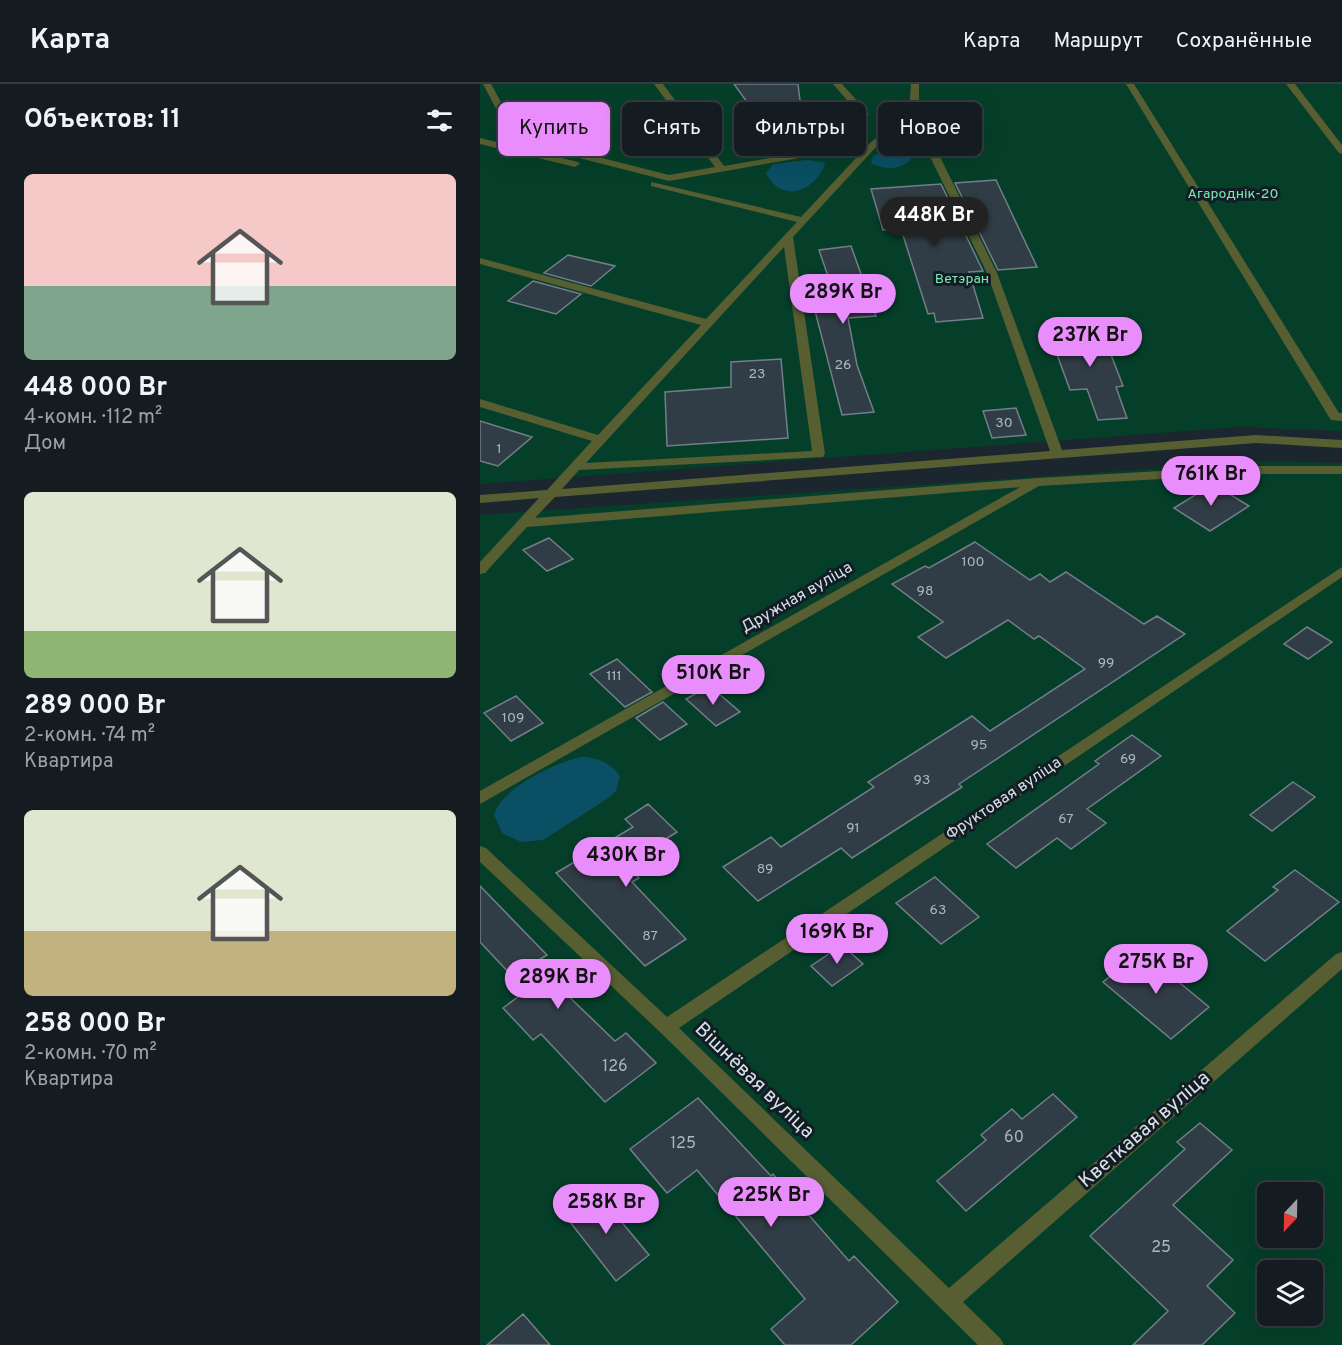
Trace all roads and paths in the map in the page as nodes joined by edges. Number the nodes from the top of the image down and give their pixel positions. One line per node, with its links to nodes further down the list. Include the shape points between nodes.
1 (487, 84): 12 (street, via 516,139 669,178)
2 (658, 84): 12 (street)
3 (837, 84): 12 (street, via 864,114 854,133 836,149)
4 (915, 84): 7 (street)
5 (1130, 84): 18 (street, via 1335,417)
6 (1290, 84): 10 (street)
7 (914, 102)
8 (481, 141): 13 (street)
9 (878, 141): 13 (street)
10 (1342, 151)
11 (935, 156): 21 (street, via 992,273)
12 (720, 167)
13 (803, 220): 14 (street)
14 (788, 236): 16 (street); 22 (street, via 819,454)
15 (480, 261): 16 (street)
16 (707, 323): 19 (street)
17 (480, 403): 19 (street)
18 (1342, 417)
19 (599, 439): 22 (street)
20 (1342, 444): 21 (street, via 1256,439)
21 (1058, 455): 25 (street)
22 (573, 467): 25 (street)
23 (1342, 471): 24 (street, via 1248,470)
24 (1038, 482): 27 (street); 30 (street, Дружная вуліца)
25 (549, 493): 26 (street); 27 (street)
26 (480, 499)
27 (525, 523): 28 (street)
28 (480, 570)
29 (1342, 571): 33 (street, Фруктовая вуліца)
30 (480, 798)
31 (480, 852): 33 (street, Вішнёвая вуліца)
32 (1342, 958): 34 (street, Кветкавая вуліца)
33 (666, 1027): 34 (street, Вішнёвая вуліца)
34 (948, 1302): 35 (street, Вішнёвая вуліца)
35 (993, 1345)

